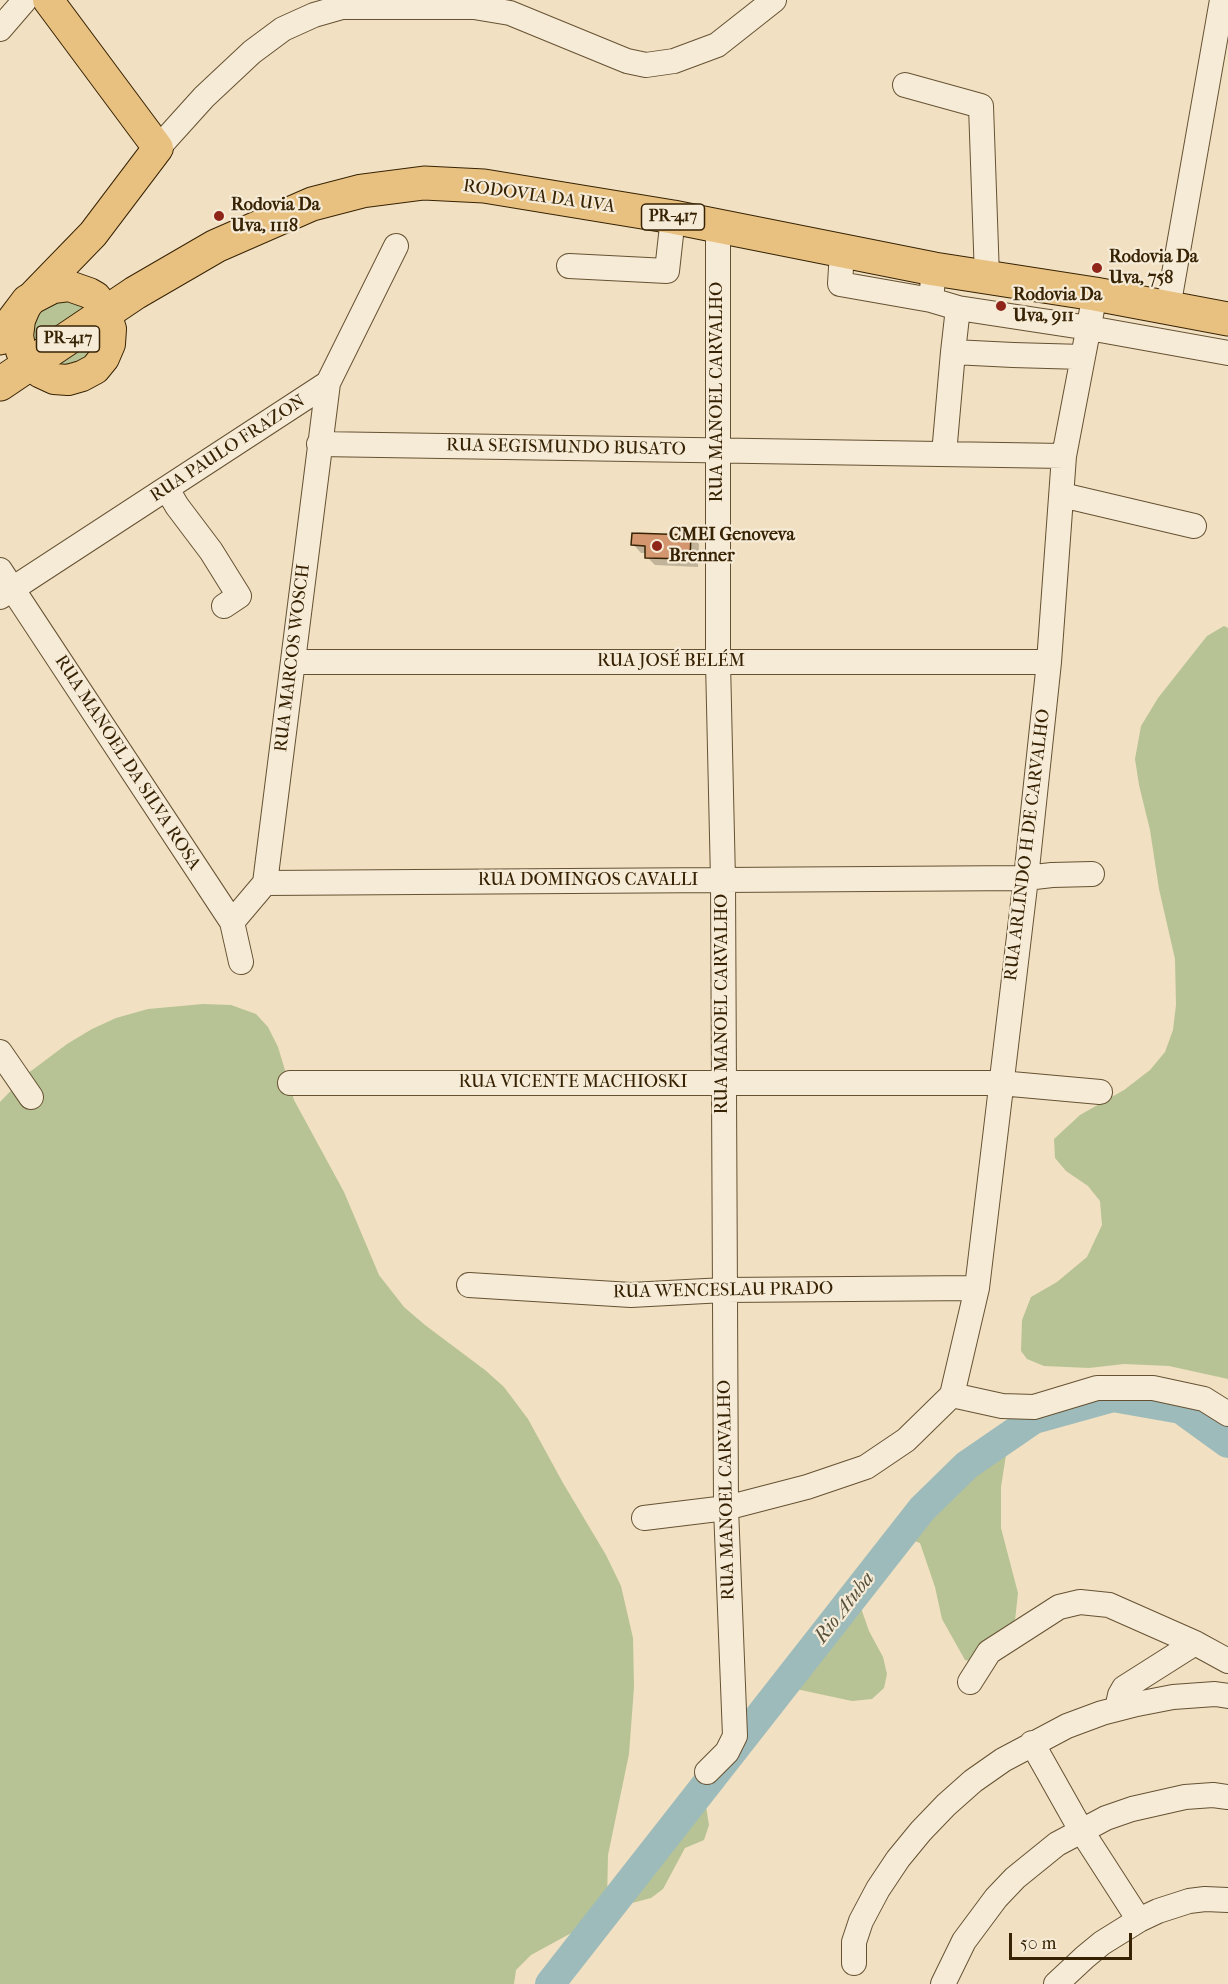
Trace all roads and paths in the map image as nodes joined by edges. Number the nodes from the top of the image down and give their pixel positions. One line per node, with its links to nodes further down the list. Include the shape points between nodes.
1 (25, 0): 6 (street)
2 (48, 0): 8 (main road)
3 (774, 0): 5 (street, via 717,45 674,61 646,65 627,61 510,13)
4 (1222, 0): 20 (street)
5 (473, 4): 8 (street, via 342,7 283,29 204,97)
6 (0, 29)
7 (905, 85): 14 (street, via 981,106)
8 (158, 148): 11 (main road)
9 (673, 217): 10 (highway, RODOVIA DA UVA / PR-417); 13 (street, via 667,271); 18 (highway, RODOVIA DA UVA / PR-417, via 484,186 424,183 362,191 312,204 226,241 135,293)
10 (718, 225): 15 (highway, RODOVIA DA UVA / PR-417, via 842,251); 33 (street, RUA MANOEL CARVALHO)
11 (93, 234): 17 (main road); 18 (main road)
12 (396, 246): 30 (street, RUA PAULO FRAZON)
13 (569, 266)
14 (987, 277): 15 (highway, RODOVIA DA UVA / PR-417); 16 (highway, RODOVIA DA UVA / PR-417)
15 (933, 284): 19 (street)
16 (1095, 294): 20 (highway, RODOVIA DA UVA / PR-417); 23 (street, RUA ARLINDO H DE CARVALHO)
17 (28, 301): 18 (main road, via 53,288 69,286); 24 (highway); 29 (main road, via 18,336)
18 (97, 301): 29 (highway, PR-417)
19 (958, 308): 22 (street); 25 (street)
20 (1168, 308): 21 (highway, RODOVIA DA UVA / PR-417)
21 (1228, 319)
22 (1045, 321): 23 (street); 27 (street)
23 (1089, 328): 26 (street); 28 (street, RUA ARLINDO H DE CARVALHO)
24 (0, 338)
25 (953, 352): 27 (street); 34 (street)
26 (1228, 353)
27 (1041, 356): 28 (street)
28 (1083, 357): 35 (street, RUA ARLINDO H DE CARVALHO)
29 (30, 365): 31 (highway, PR-417)
30 (328, 382): 32 (street, RUA MARCOS WOSCH); 36 (street, RUA PAULO FRAZON)
31 (0, 384)
32 (320, 444): 33 (street, RUA SEGISMUNDO BUSATO); 41 (street, RUA MARCOS WOSCH)
33 (717, 450): 34 (street, RUA SEGISMUNDO BUSATO); 42 (street, RUA MANOEL CARVALHO)
34 (944, 454): 35 (street, RUA SEGISMUNDO BUSATO)
35 (1064, 456): 37 (street, RUA ARLINDO H DE CARVALHO)
36 (167, 489): 39 (street, RUA PAULO FRAZON); 40 (street, via 239,596)
37 (1062, 495): 38 (street); 43 (street, RUA ARLINDO H DE CARVALHO)
38 (1194, 526)
39 (4, 585): 48 (street, RUA MANOEL DA SILVA ROSA)
40 (225, 606)
41 (292, 662): 42 (street, RUA JOSÉ BELÉM); 47 (street, RUA MARCOS WOSCH)
42 (718, 662): 43 (street, RUA JOSÉ BELÉM); 46 (street, RUA MANOEL CARVALHO)
43 (1049, 662): 45 (street, RUA ARLINDO H DE CARVALHO)
44 (1092, 874): 45 (street, RUA DOMINGOS CAVALLI)
45 (1026, 878): 46 (street, RUA DOMINGOS CAVALLI); 53 (street, RUA ARLINDO H DE CARVALHO)
46 (723, 880): 47 (street, RUA DOMINGOS CAVALLI); 51 (street, RUA MANOEL CARVALHO)
47 (265, 883): 48 (street)
48 (232, 922): 49 (street, RUA MANOEL DA SILVA ROSA)
49 (241, 962)
50 (0, 1052): 55 (street)
51 (723, 1082): 52 (street, RUA VICENTE MACHIOSKI); 53 (street, RUA VICENTE MACHIOSKI); 58 (street, RUA MANOEL CARVALHO)
52 (290, 1083)
53 (1000, 1083): 54 (street, RUA VICENTE MACHIOSKI); 57 (street, RUA ARLINDO H DE CARVALHO)
54 (1100, 1092)
55 (31, 1097)
56 (469, 1285): 58 (street, RUA WENCESLAU PRADO, via 631,1295)
57 (977, 1288): 58 (street, RUA WENCESLAU PRADO); 59 (street, RUA ARLINDO H DE CARVALHO)
58 (724, 1290): 61 (street, RUA MANOEL CARVALHO)
59 (952, 1395): 60 (street, via 1002,1406 1034,1407 1097,1388 1153,1388 1204,1399); 61 (street, via 906,1440 866,1467)
60 (1228, 1414)
61 (726, 1508): 62 (street); 69 (street, RUA MANOEL CARVALHO, via 735,1736 727,1752)
62 (644, 1518)
63 (1195, 1644): 64 (street); 65 (street, via 1108,1605 1069,1604 989,1652); 67 (street, via 1124,1688)
64 (1228, 1661)
65 (970, 1683)
66 (1228, 1696): 67 (street, via 1173,1698)
67 (1117, 1709): 68 (street)
68 (1032, 1743): 71 (street); 74 (street, via 974,1781 915,1838 878,1889 861,1921 854,1942)
69 (707, 1773)
70 (1228, 1797): 71 (street, via 1213,1795 1158,1802)
71 (1081, 1830): 73 (street); 75 (street, via 1035,1860 996,1898 964,1941)
72 (1228, 1900): 73 (street, via 1189,1901)
73 (1138, 1920): 76 (street, via 1093,1950)
74 (854, 1963)
75 (943, 1984)
76 (1056, 1984)

